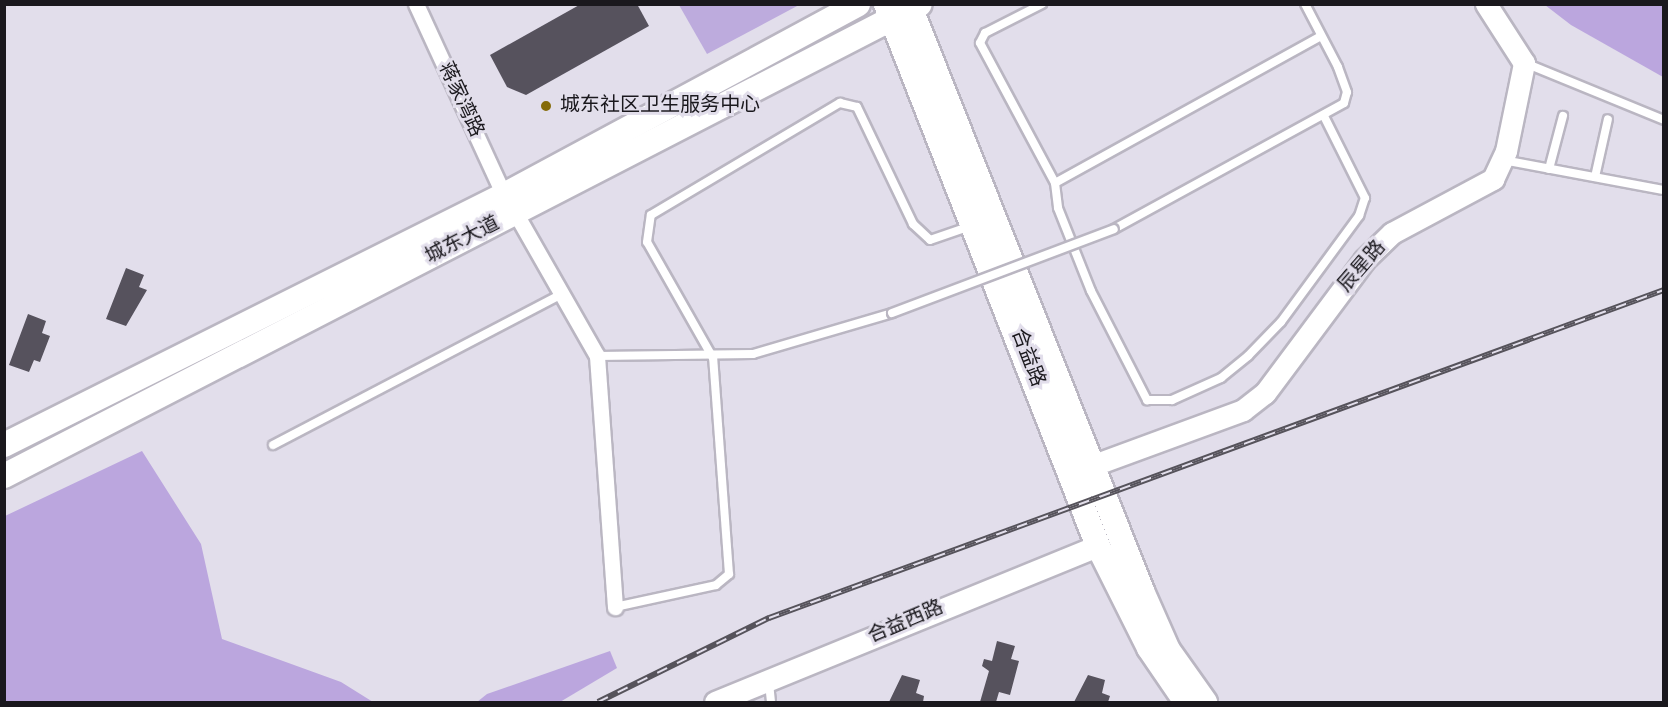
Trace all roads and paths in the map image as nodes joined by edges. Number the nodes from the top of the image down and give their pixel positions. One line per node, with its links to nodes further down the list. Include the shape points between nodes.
1 (416, 4): 18 (street, 蒋家湾路)
2 (858, 4): 18 (main road, 城东大道)
3 (1042, 4): 16 (lane, via 985,33 980,43)
4 (1305, 4): 7 (lane)
5 (1486, 4): 8 (street)
6 (903, 8): 18 (main road, 城东大道); 19 (main road, 合益路); 25 (main road, 合益路)
7 (1321, 36): 9 (lane, via 1347,92 1344,104); 16 (lane)
8 (1524, 63): 12 (lane); 13 (street, 辰星路)
9 (1324, 116): 16 (lane, via 1365,198 1359,216 1281,322 1248,356 1221,378 1172,400 1147,400 1091,291 1058,208); 22 (lane, bridge, via 1114,229 892,313 753,354)
10 (1563, 116): 14 (lane)
11 (1608, 119): 15 (lane)
12 (1664, 120)
13 (1501, 160): 14 (lane); 25 (street, 辰星路, via 1493,179 1468,197 1392,233 1364,260 1257,399 1243,410)
14 (1550, 169): 15 (lane)
15 (1595, 177): 17 (lane)
16 (1055, 183)
17 (1664, 190)
18 (510, 204): 20 (street, 蒋家湾路); 23 (main road, 城东大道); 26 (main road, 城东大道)
19 (972, 226): 22 (lane, via 930,240 913,224 857,107 840,103 651,215 647,242); 27 (main road, 合益路)
20 (562, 294): 21 (street, 蒋家湾路); 24 (lane)
21 (597, 356): 22 (lane); 28 (street)
22 (713, 358): 28 (lane, via 729,574 716,585)
23 (4, 445)
24 (273, 445)
25 (1091, 466): 33 (main road, 合益路, via 1168,650)
26 (4, 476)
27 (1098, 546): 29 (street, 合益西路); 32 (main road, 合益路, via 1149,648)
28 (615, 607)
29 (769, 680): 30 (street, 合益西路); 31 (lane)
30 (715, 702)
31 (771, 702)
32 (1186, 702)
33 (1205, 702)

